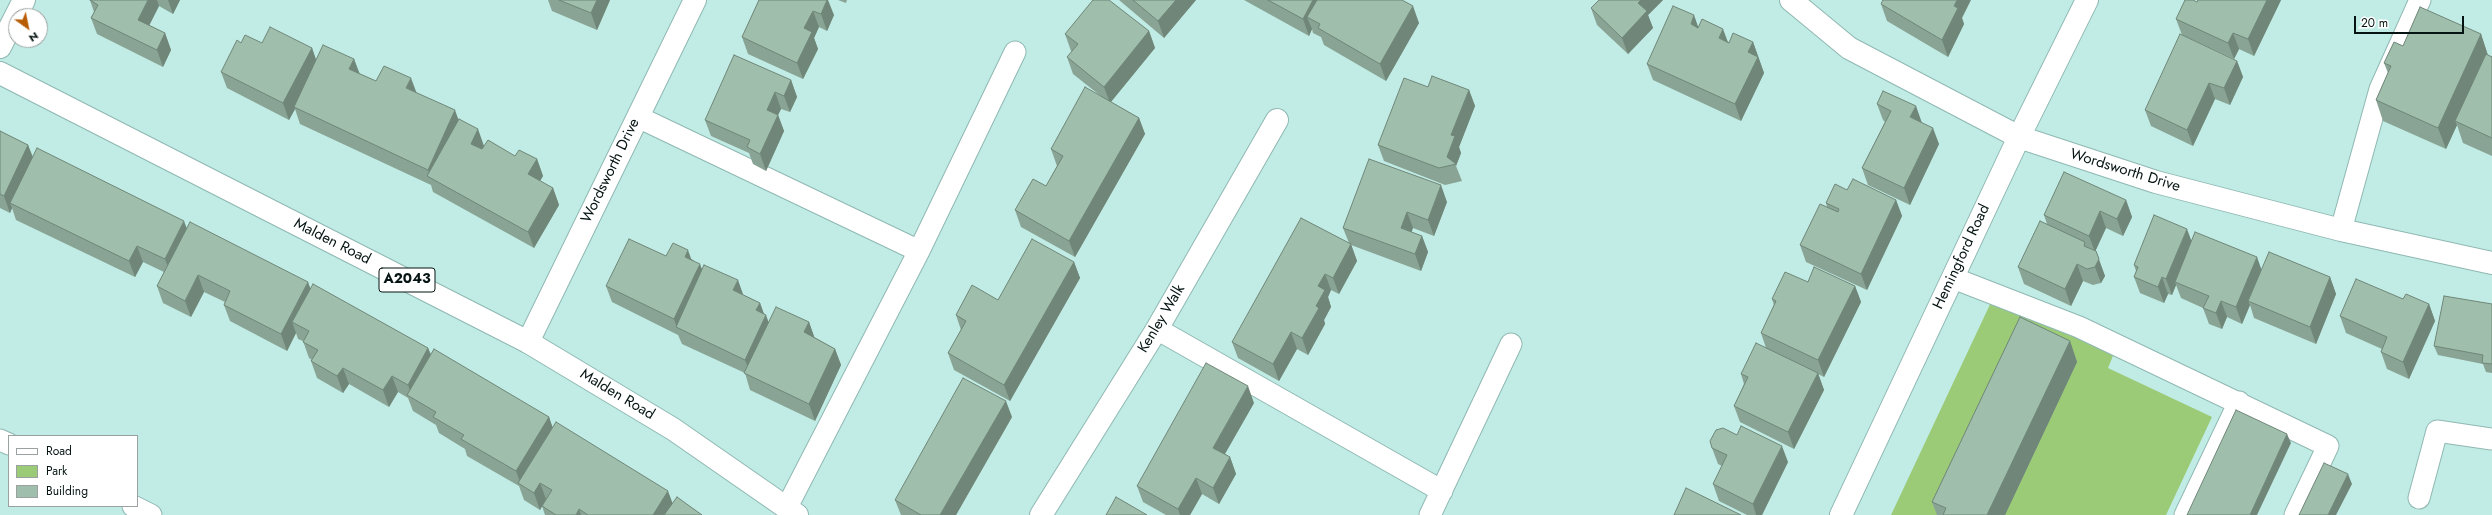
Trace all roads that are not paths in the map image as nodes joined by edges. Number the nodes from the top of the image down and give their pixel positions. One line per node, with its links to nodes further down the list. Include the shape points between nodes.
1 (24, 0): 6 (street)
2 (695, 0): 9 (street, Wordsworth Drive)
3 (1791, 0): 11 (street, Wordsworth Drive, via 1849,48)
4 (2087, 0): 11 (street, Hemingford Road)
5 (2420, 0): 12 (lane, via 2380,88)
6 (0, 47)
7 (1015, 52): 13 (lane)
8 (0, 73): 17 (street, Malden Road / A2043)
9 (638, 117): 13 (lane); 17 (street, Wordsworth Drive)
10 (1277, 120): 16 (street, Kenley Walk)
11 (2019, 137): 12 (street, Wordsworth Drive, via 2156,182); 15 (street, Hemingford Road)
12 (2341, 230): 14 (street, Wordsworth Drive)
13 (919, 251): 24 (lane)
14 (2492, 263)
15 (1953, 278): 19 (lane, via 2079,327); 28 (street, Hemingford Road)
16 (1157, 329): 21 (lane); 26 (street, Kenley Walk)
17 (528, 342): 24 (street, Malden Road / A2043, via 673,429)
18 (1511, 344): 21 (lane)
19 (2239, 402): 29 (lane); 30 (lane, via 2328,446)
20 (2492, 439): 22 (lane, via 2437,431)
21 (1442, 491): 27 (lane)
22 (2419, 498)
23 (135, 507): 25 (lane)
24 (792, 511)
25 (151, 515)
26 (1041, 515)
27 (1430, 515)
28 (1841, 515)
29 (2185, 515)
30 (2295, 515)

